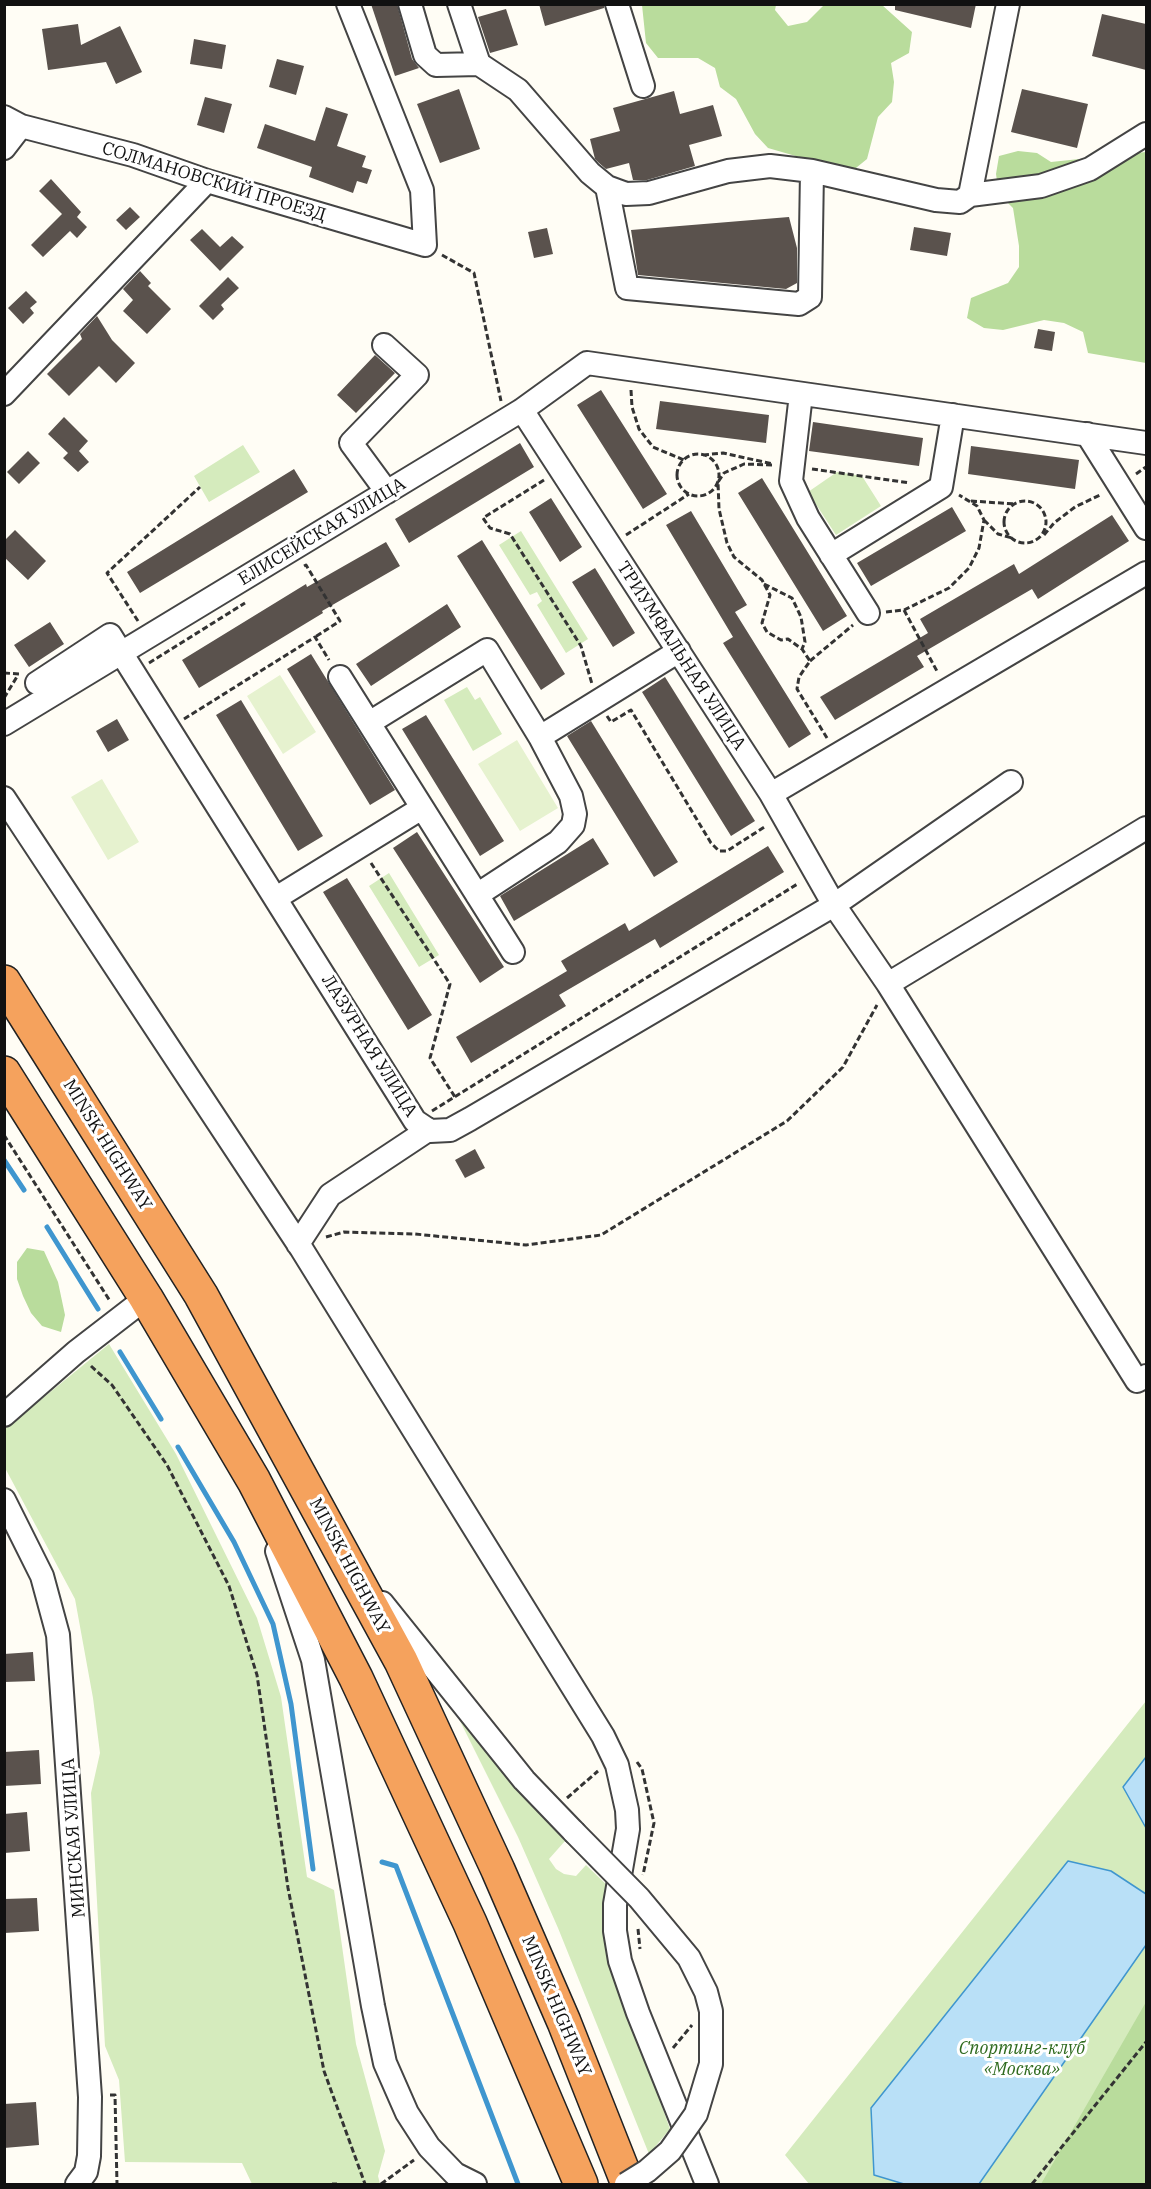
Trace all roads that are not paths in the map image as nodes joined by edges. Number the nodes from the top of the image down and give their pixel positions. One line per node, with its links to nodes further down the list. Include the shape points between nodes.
1 (348, 4): 12 (street, СОЛМАНОВСКИЙ ПРОЕЗД, via 422,190 425,245)
2 (410, 4): 6 (street, via 425,55 436,65)
3 (459, 4): 6 (street)
4 (617, 4): 7 (street)
5 (1008, 4): 14 (street)
6 (479, 64): 13 (street, via 518,90 590,173)
7 (643, 86)
8 (13, 122): 10 (street); 12 (street, СОЛМАНОВСКИЙ ПРОЕЗД, via 133,155)
9 (1146, 134): 14 (street, via 1090,169 1041,186)
10 (4, 148)
11 (812, 171): 13 (street, via 770,166 728,171 649,193 626,194); 13 (street, via 810,297 799,304 627,288); 14 (street, via 936,200 960,202)
12 (207, 181): 16 (street)
13 (607, 187)
14 (970, 195)
15 (384, 345): 22 (street, via 417,375 351,443)
16 (4, 394)
17 (801, 394): 18 (street, ЕЛИСЕЙСКАЯ УЛИЦА, via 586,363); 19 (street, ЕЛИСЕЙСКАЯ УЛИЦА); 24 (street, via 791,481)
18 (513, 415): 22 (street, ЕЛИСЕЙСКАЯ УЛИЦА); 27 (street, ТРИУМФАЛЬНАЯ УЛИЦА, via 610,545)
19 (953, 415): 20 (street, ЕЛИСЕЙСКАЯ УЛИЦА); 24 (street, via 941,487)
20 (1087, 434): 21 (street, ЕЛИСЕЙСКАЯ УЛИЦА); 23 (street)
21 (1146, 443)
22 (387, 492): 28 (street, ЕЛИСЕЙСКАЯ УЛИЦА, via 148,638)
23 (1146, 528)
24 (831, 555): 26 (street)
25 (1146, 573): 35 (street)
26 (868, 613)
27 (679, 651): 33 (street); 35 (street, ТРИУМФАЛЬНАЯ УЛИЦА)
28 (128, 663): 30 (street, ЛАЗУРНАЯ УЛИЦА, via 110,635); 32 (street, ЕЛИСЕЙСКАЯ УЛИЦА); 40 (street, ЛАЗУРНАЯ УЛИЦА)
29 (340, 677): 31 (street)
30 (28, 678)
31 (369, 723): 33 (street, via 487,650); 37 (street)
32 (4, 724)
33 (540, 737): 39 (street, via 571,796 573,825 558,843)
34 (1011, 782): 41 (street, ЛАЗУРНАЯ УЛИЦА)
35 (771, 794): 41 (street, ТРИУМФАЛЬНАЯ УЛИЦА)
36 (4, 798): 47 (street)
37 (422, 808): 39 (street); 40 (street)
38 (1146, 828): 44 (street)
39 (477, 895): 42 (street)
40 (276, 898): 46 (street, ЛАЗУРНАЯ УЛИЦА)
41 (834, 905): 44 (street, ТРИУМФАЛЬНАЯ УЛИЦА); 46 (street, ЛАЗУРНАЯ УЛИЦА, via 450,1130)
42 (513, 952)
43 (4, 981): 53 (highway, MINSK HIGHWAY, via 201,1295)
44 (888, 984): 49 (street, ТРИУМФАЛЬНАЯ УЛИЦА, via 1137,1381)
45 (4, 1073): 48 (highway)
46 (422, 1126): 47 (street, via 330,1195)
47 (298, 1244): 58 (street, via 603,1736 617,1765 628,1828 615,1904 620,1961)
48 (146, 1298): 50 (street); 51 (highway)
49 (1146, 1376)
50 (4, 1415)
51 (254, 1481): 55 (street, via 313,1660 385,2063 407,2113 429,2147 455,2174); 56 (highway, via 356,1678 470,1923)
52 (4, 1500): 54 (street, МИНСКАЯ УЛИЦА, via 42,1576 58,1635 90,2097 89,2156 86,2172)
53 (344, 1554): 57 (highway, MINSK HIGHWAY, via 401,1661 498,1870 564,2022); 57 (street, bridge, via 524,1780 639,1898 689,1958 706,1992 711,2011 711,2064 696,2114 670,2151)
54 (77, 2184)
55 (475, 2184)
56 (581, 2184)
57 (627, 2184)
58 (707, 2184)

